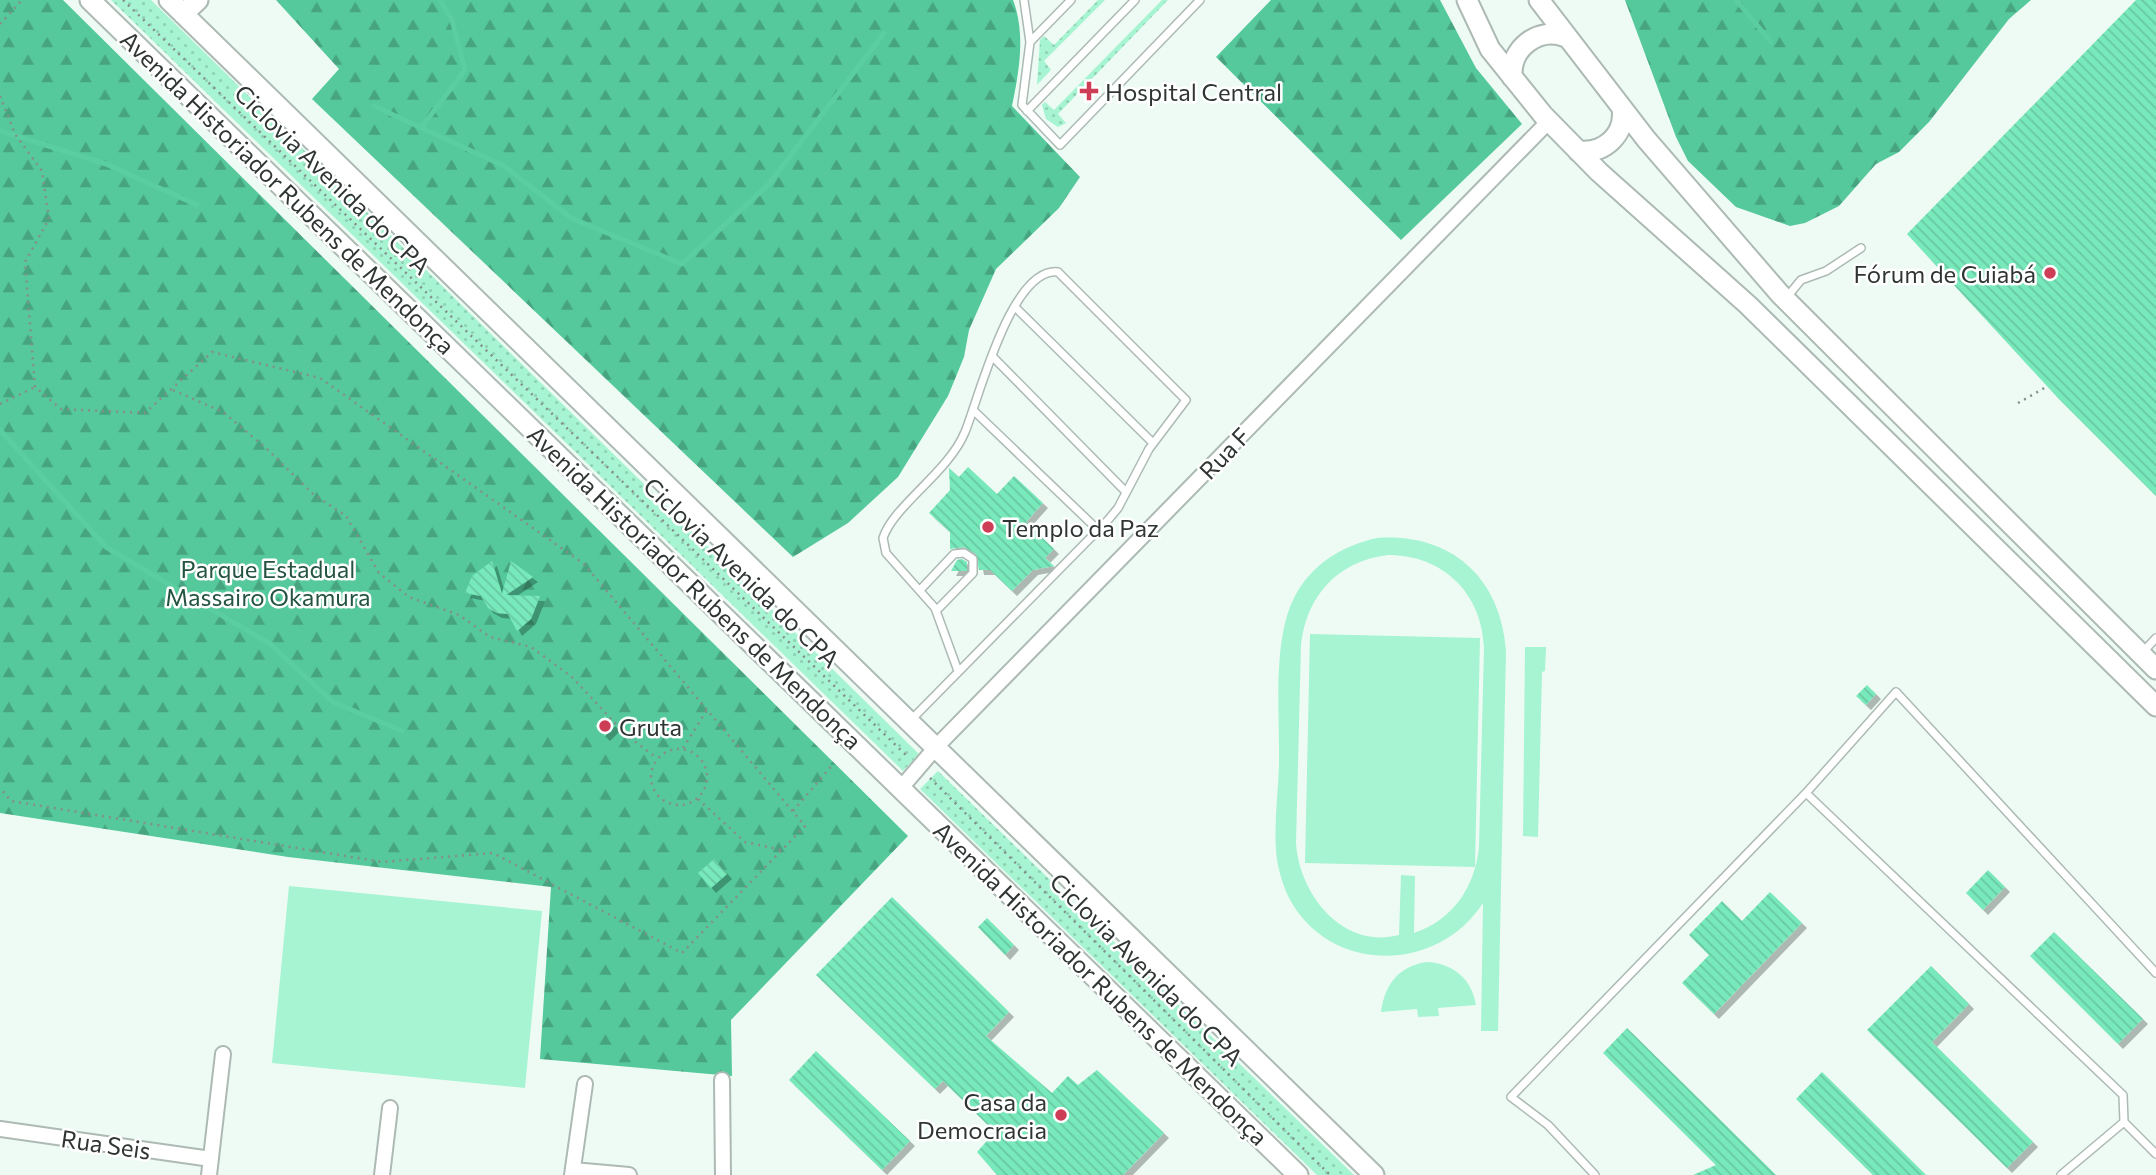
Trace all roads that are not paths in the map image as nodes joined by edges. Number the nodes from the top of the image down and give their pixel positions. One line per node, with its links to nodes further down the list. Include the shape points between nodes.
1 (90, 0): 35 (main road, Avenida Historiador Rubens de Mendonça)
2 (169, 0): 10 (main road)
3 (198, 0): 10 (main road)
4 (1024, 0): 12 (lane)
5 (1071, 0): 12 (lane)
6 (1135, 0): 15 (lane)
7 (1200, 0): 15 (lane, via 1060,145)
8 (1467, 0): 13 (main road, via 1490,49)
9 (1539, 0): 11 (main road)
10 (183, 14): 33 (main road)
11 (1566, 37): 13 (main road, via 1546,34 1534,38 1515,58); 14 (main road)
12 (1030, 42): 15 (lane, via 1022,105)
13 (1512, 77): 16 (main road)
14 (1622, 108): 17 (main road, via 1615,137 1594,151); 19 (main road)
15 (1027, 111)
16 (1549, 121): 17 (main road); 34 (street, Rua F)
17 (1578, 151): 32 (main road, via 1748,305)
18 (1861, 248): 19 (lane, via 1826,271 1801,280)
19 (1785, 299): 29 (main road)
20 (1015, 307): 21 (lane); 23 (lane); 23 (lane, via 1038,278 1050,272 1061,274 1186,400)
21 (992, 356): 22 (lane); 24 (lane)
22 (973, 410): 25 (lane); 26 (lane, via 952,455 890,524 883,538 886,553)
23 (1153, 443): 24 (lane)
24 (1126, 492): 25 (lane)
25 (1098, 530): 31 (lane)
26 (921, 589): 27 (lane); 27 (lane, via 954,554 964,553 973,559 972,573)
27 (936, 611): 31 (lane)
28 (2156, 638): 29 (lane)
29 (2141, 654): 30 (main road)
30 (2156, 669)
31 (958, 671): 33 (lane)
32 (2156, 706)
33 (911, 720): 34 (main road)
34 (937, 746): 35 (street, Rua F); 52 (main road)
35 (901, 788): 51 (main road, Avenida Historiador Rubens de Mendonça)
36 (1806, 793): 37 (lane, via 1896,692); 42 (lane, via 2123,1095); 53 (lane, via 1511,1097 1548,1125)
37 (2156, 973)
38 (223, 1054): 45 (street)
39 (722, 1080): 50 (street)
40 (585, 1084): 46 (street)
41 (390, 1108): 48 (street)
42 (2124, 1122): 44 (lane); 54 (lane)
43 (0, 1129): 45 (street, Rua Seis)
44 (2156, 1154)
45 (211, 1159): 47 (street)
46 (573, 1172): 49 (street)
47 (209, 1175)
48 (382, 1175)
49 (629, 1175)
50 (723, 1175)
51 (1298, 1175)
52 (1374, 1175)
53 (1595, 1175)
54 (2061, 1175)

